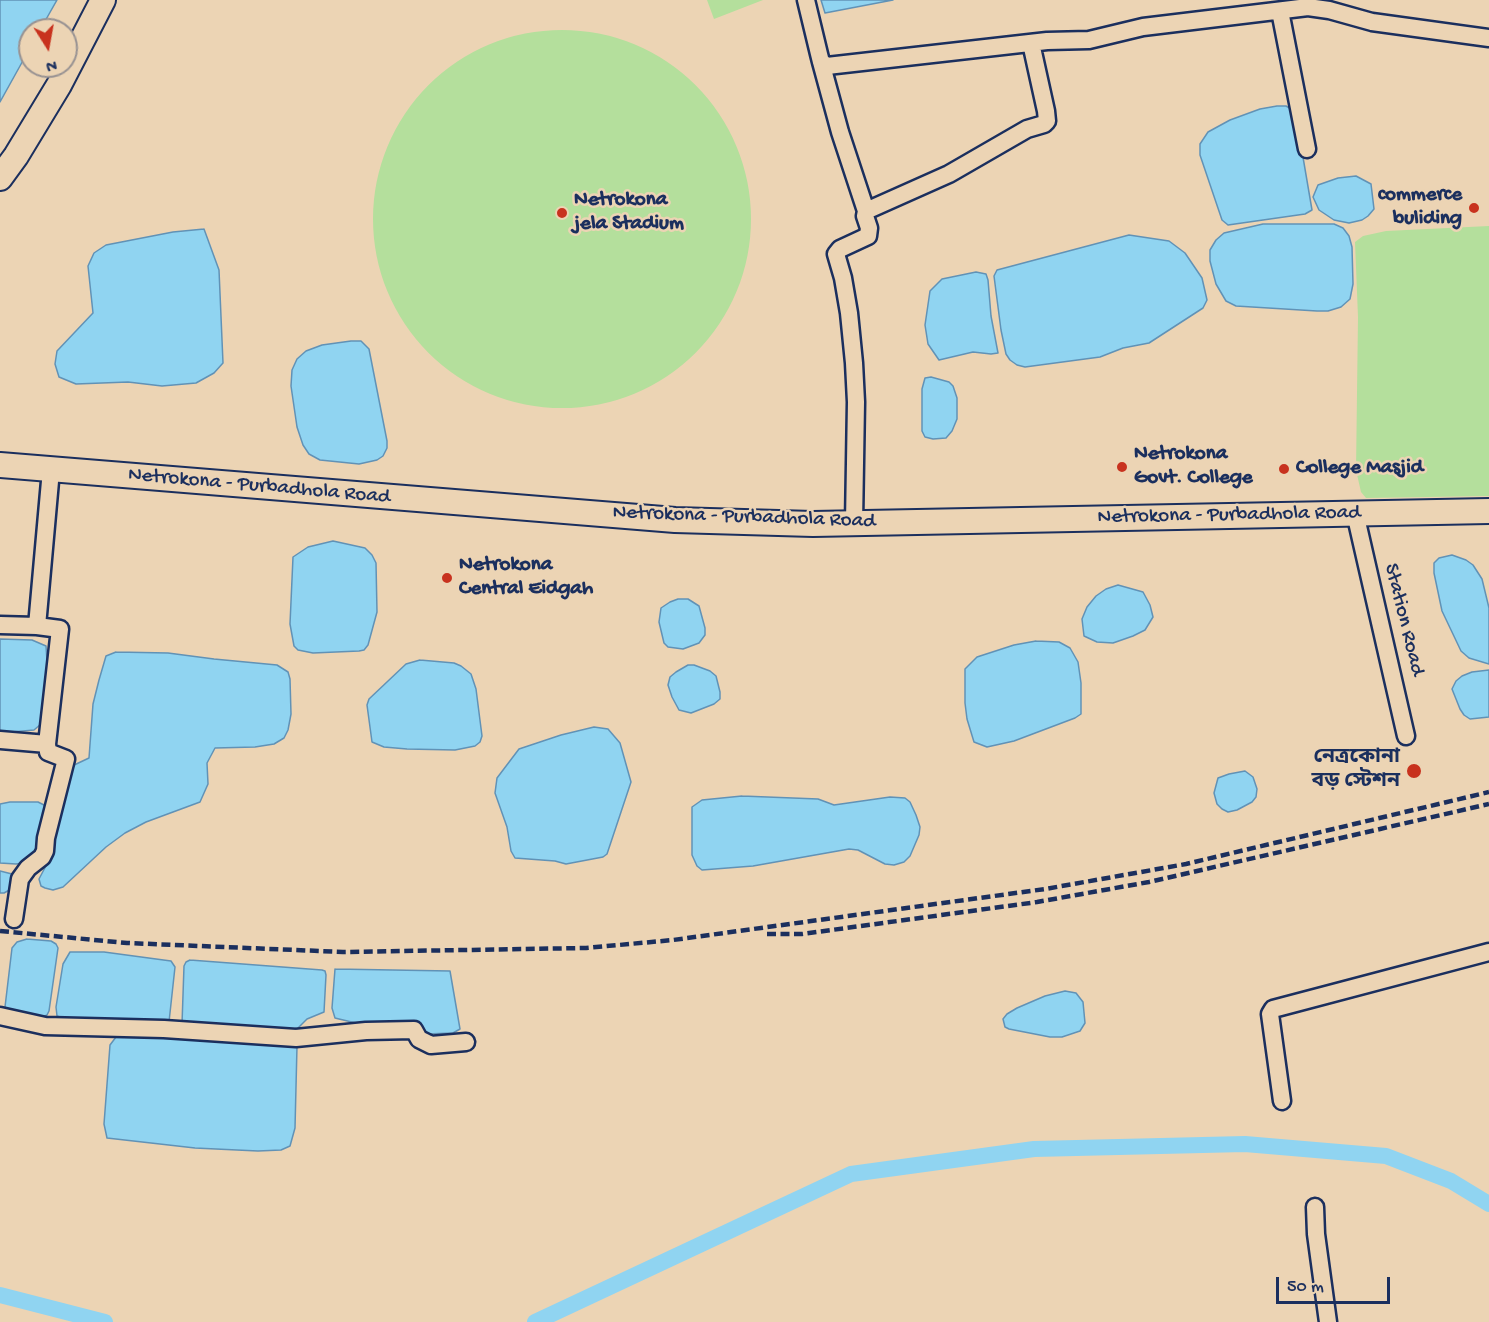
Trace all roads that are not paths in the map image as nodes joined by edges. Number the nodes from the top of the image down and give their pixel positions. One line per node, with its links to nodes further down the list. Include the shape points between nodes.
1 (103, 0): 9 (main road, via 59,86)
2 (806, 0): 7 (street)
3 (1321, 4): 4 (street); 5 (street, via 1372,22)
4 (1280, 10): 6 (street, via 1143,27 1089,40); 8 (street)
5 (1489, 38)
6 (1031, 44): 7 (street, via 843,65 827,66); 10 (street, via 1047,121 949,174)
7 (821, 62): 10 (street)
8 (1307, 149)
9 (0, 178)
10 (866, 211): 15 (street, via 868,236 836,254 849,314 854,363)
11 (0, 465): 12 (main road, Netrokona - Purbadhola Road)
12 (51, 470): 15 (main road, Netrokona - Purbadhola Road, via 675,520); 17 (street)
13 (1489, 511): 14 (main road, Netrokona - Purbadhola Road)
14 (1355, 513): 15 (main road, Netrokona - Purbadhola Road); 18 (street, Station Road)
15 (854, 523)
16 (0, 626): 17 (street)
17 (37, 626): 20 (street, via 60,629)
18 (1407, 736)
19 (0, 740): 20 (street)
20 (47, 744): 21 (street, via 48,752 66,759 45,851 20,879)
21 (14, 919)
22 (1489, 952): 25 (street, via 1273,1009 1270,1014)
23 (0, 1016): 24 (street, via 45,1026 296,1038 414,1030 419,1040 431,1045)
24 (466, 1042)
25 (1282, 1101)
26 (1315, 1208): 27 (street)
27 (1328, 1322)

